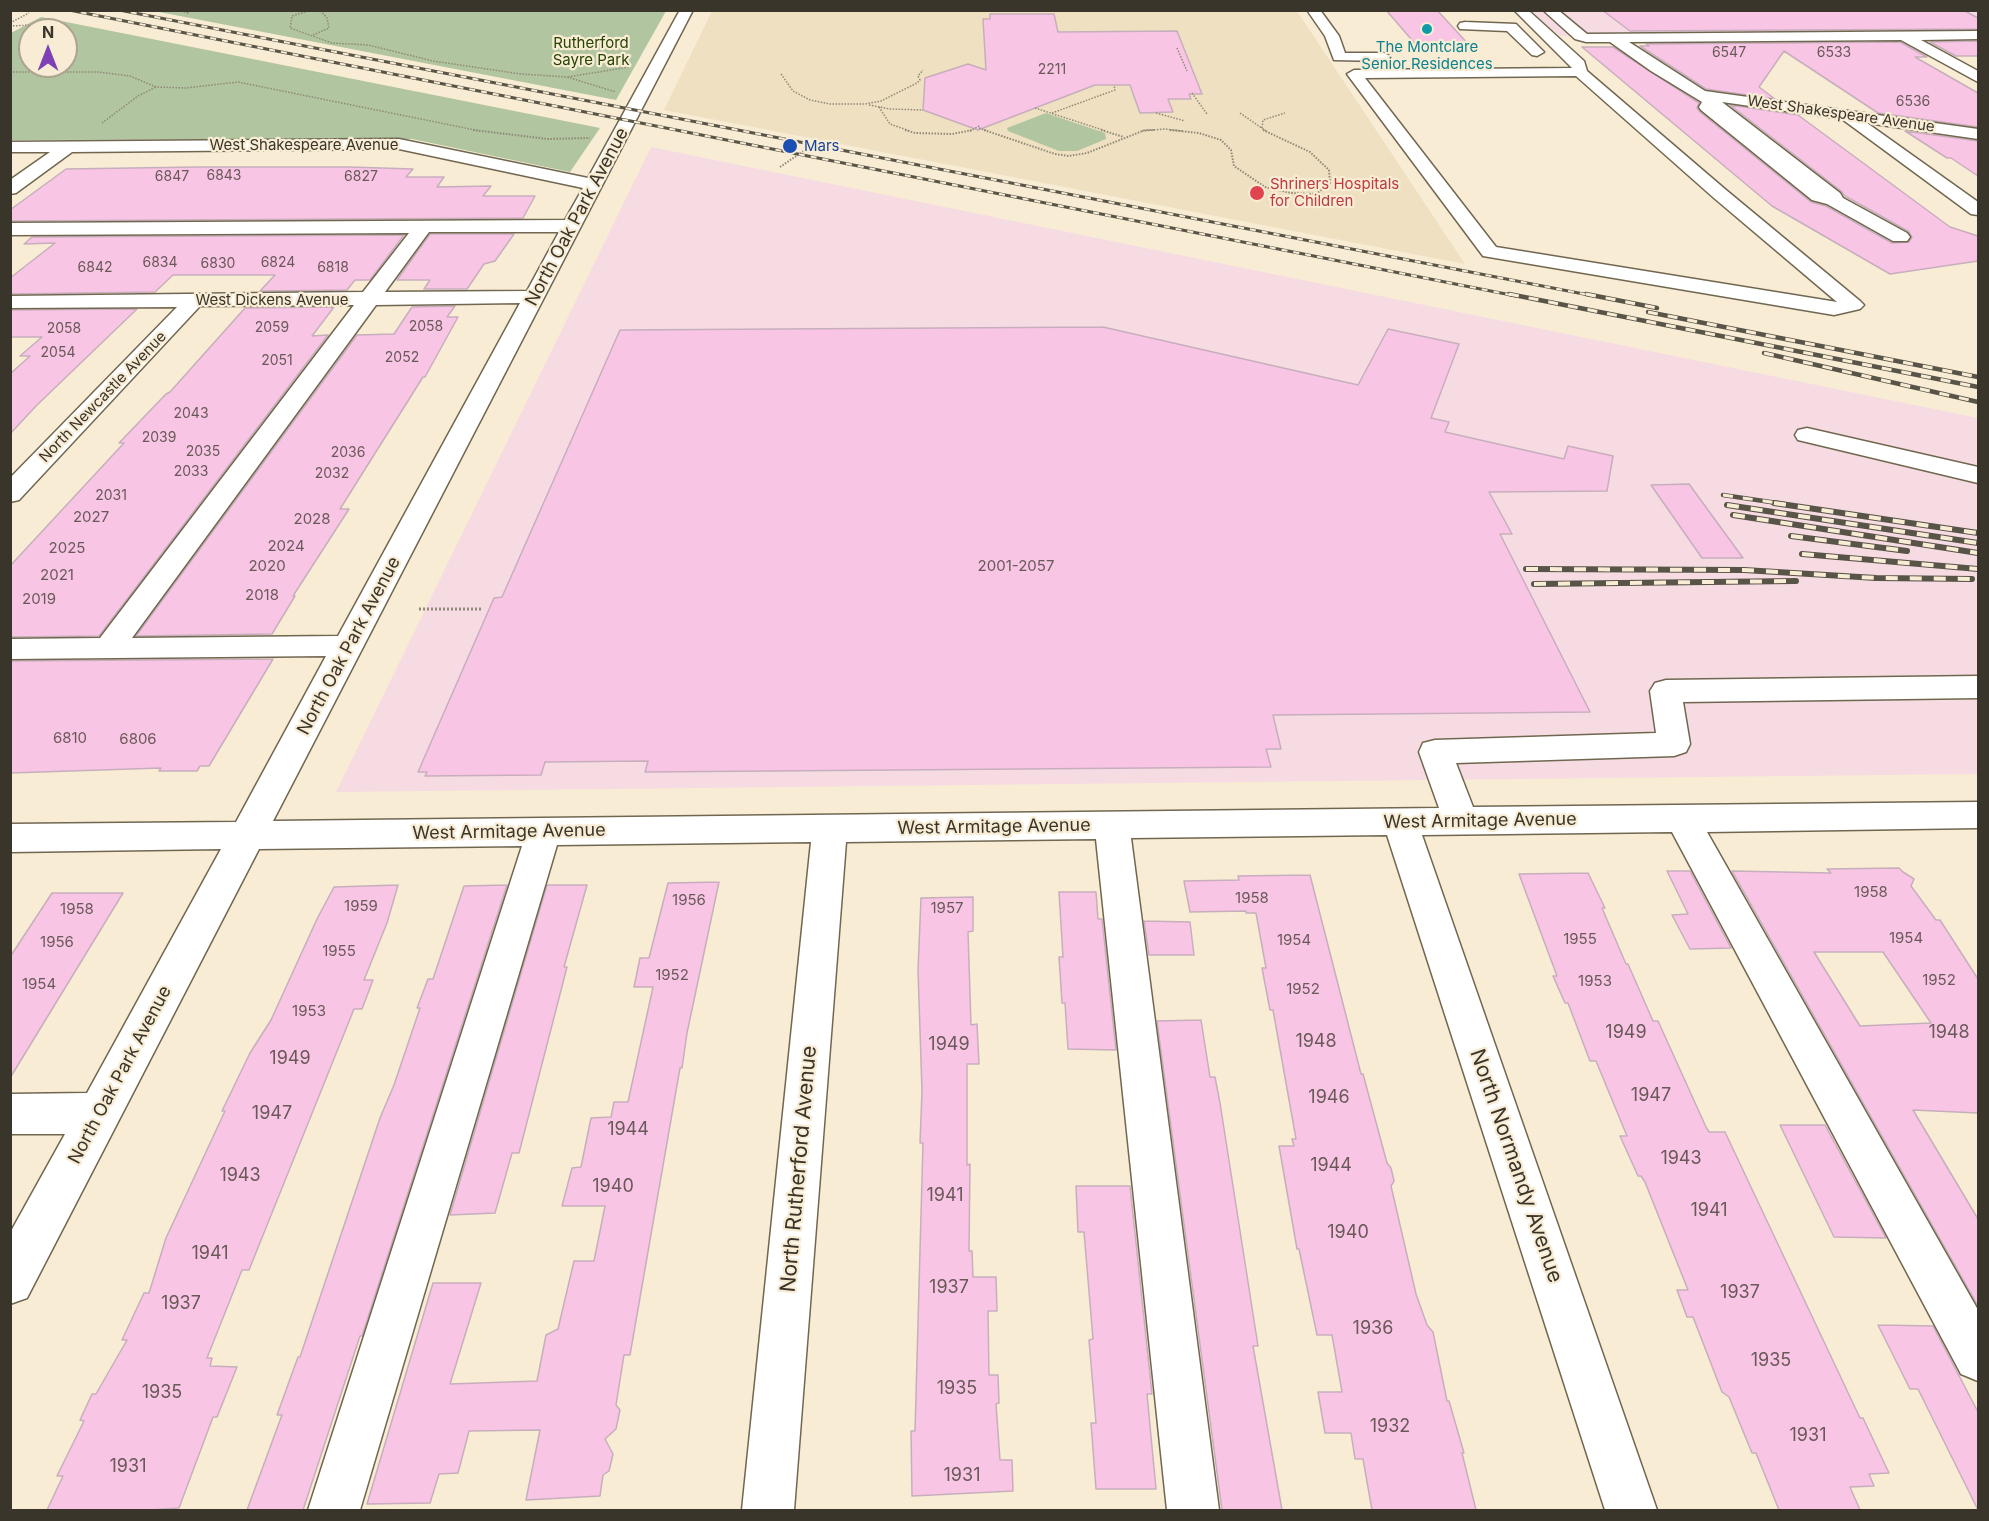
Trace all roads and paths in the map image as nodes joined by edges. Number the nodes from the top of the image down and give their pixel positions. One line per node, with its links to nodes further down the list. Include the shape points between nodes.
1 (178, 10): 2 (path, via 188,13)
2 (186, 10)
3 (311, 10): 12 (path, via 292,16 290,28)
4 (320, 10): 12 (path, via 329,28)
5 (687, 10): 52 (street, North Oak Park Avenue)
6 (1313, 10): 18 (street, via 1340,42 1339,57)
7 (1520, 10): 23 (street, via 1579,64)
8 (1549, 10): 14 (street, via 1582,38)
9 (29, 13): 10 (path)
10 (10, 24)
11 (1978, 35): 13 (street)
12 (312, 36): 25 (path, via 433,61)
13 (1905, 36): 14 (street); 26 (street)
14 (1614, 38): 31 (street)
15 (1479, 41): 17 (street, via 1465,26 1511,27 1542,56)
16 (1177, 48): 21 (path)
17 (1522, 56)
18 (1398, 57)
19 (634, 66): 25 (path)
20 (923, 70): 32 (path, via 917,83)
21 (1187, 71)
22 (10, 72): 28 (path, via 98,72 130,76)
23 (1580, 72): 23 (street, via 1354,74 1490,252 1834,309 1853,305)
24 (781, 74): 32 (path, via 793,91 810,100)
25 (567, 77): 29 (path)
26 (1978, 78)
27 (1114, 85): 36 (path, via 1115,90)
28 (156, 87): 43 (path); 47 (path, via 238,82 495,134)
29 (618, 93)
30 (1192, 93): 40 (path)
31 (1708, 98): 41 (street, West Shakespeare Avenue); 58 (street, via 1833,200)
32 (866, 104): 33 (path)
33 (879, 107): 35 (path); 46 (path, via 890,124 907,131 940,135 979,127 1063,156 1087,153)
34 (1035, 108): 36 (path)
35 (923, 110)
36 (1051, 113): 46 (path)
37 (1156, 113): 42 (path)
38 (1240, 113): 44 (path)
39 (1285, 113): 44 (path, via 1263,120)
40 (1207, 114)
41 (1844, 114): 45 (street, West Shakespeare Avenue); 54 (street)
42 (1185, 121)
43 (101, 123)
44 (1262, 129): 46 (path, via 1296,144 1322,162 1329,170 1330,183 1312,194 1265,187 1234,166 1231,150 1221,140 1199,133 1153,129)
45 (1978, 134)
46 (1125, 137)
47 (591, 138)
48 (817, 142): 51 (path)
49 (69, 146): 50 (street, West Shakespeare Avenue); 52 (street, West Shakespeare Avenue, via 399,144); 53 (street)
50 (10, 147)
51 (780, 167)
52 (594, 185): 55 (street, North Oak Park Avenue)
53 (10, 189)
54 (1978, 210)
55 (572, 226): 56 (street); 59 (street, North Oak Park Avenue)
56 (423, 227): 57 (street); 60 (street)
57 (10, 229)
58 (1900, 237)
59 (534, 297): 60 (street, West Dickens Avenue); 68 (street, North Oak Park Avenue)
60 (369, 299): 61 (street, West Dickens Avenue); 69 (street)
61 (195, 300): 62 (street, West Dickens Avenue); 65 (street, North Newcastle Avenue)
62 (15, 305)
63 (1807, 435): 64 (street)
64 (1978, 475)
65 (10, 494)
66 (419, 609): 67 (path)
67 (481, 609)
68 (348, 646): 69 (street); 79 (street, North Oak Park Avenue)
69 (109, 648): 70 (street)
70 (10, 649)
71 (1978, 687): 73 (street, via 1666,691 1674,744 1435,752)
72 (1682, 819): 73 (street, West Armitage Avenue); 74 (street, West Armitage Avenue); 84 (street)
73 (1461, 821): 75 (street, West Armitage Avenue)
74 (1974, 821)
75 (1400, 822): 76 (street, West Armitage Avenue); 88 (street, North Normandy Avenue)
76 (1112, 825): 77 (street, West Armitage Avenue); 87 (street)
77 (830, 828): 78 (street, West Armitage Avenue); 86 (street, North Rutherford Avenue)
78 (544, 832): 79 (street, West Armitage Avenue); 85 (street)
79 (248, 835): 80 (street, West Armitage Avenue); 81 (street, North Oak Park Avenue)
80 (10, 838)
81 (100, 1113): 82 (street); 83 (street, North Oak Park Avenue)
82 (10, 1114)
83 (10, 1281)
84 (1978, 1357)
85 (334, 1510)
86 (768, 1510)
87 (1193, 1510)
88 (1631, 1510)

